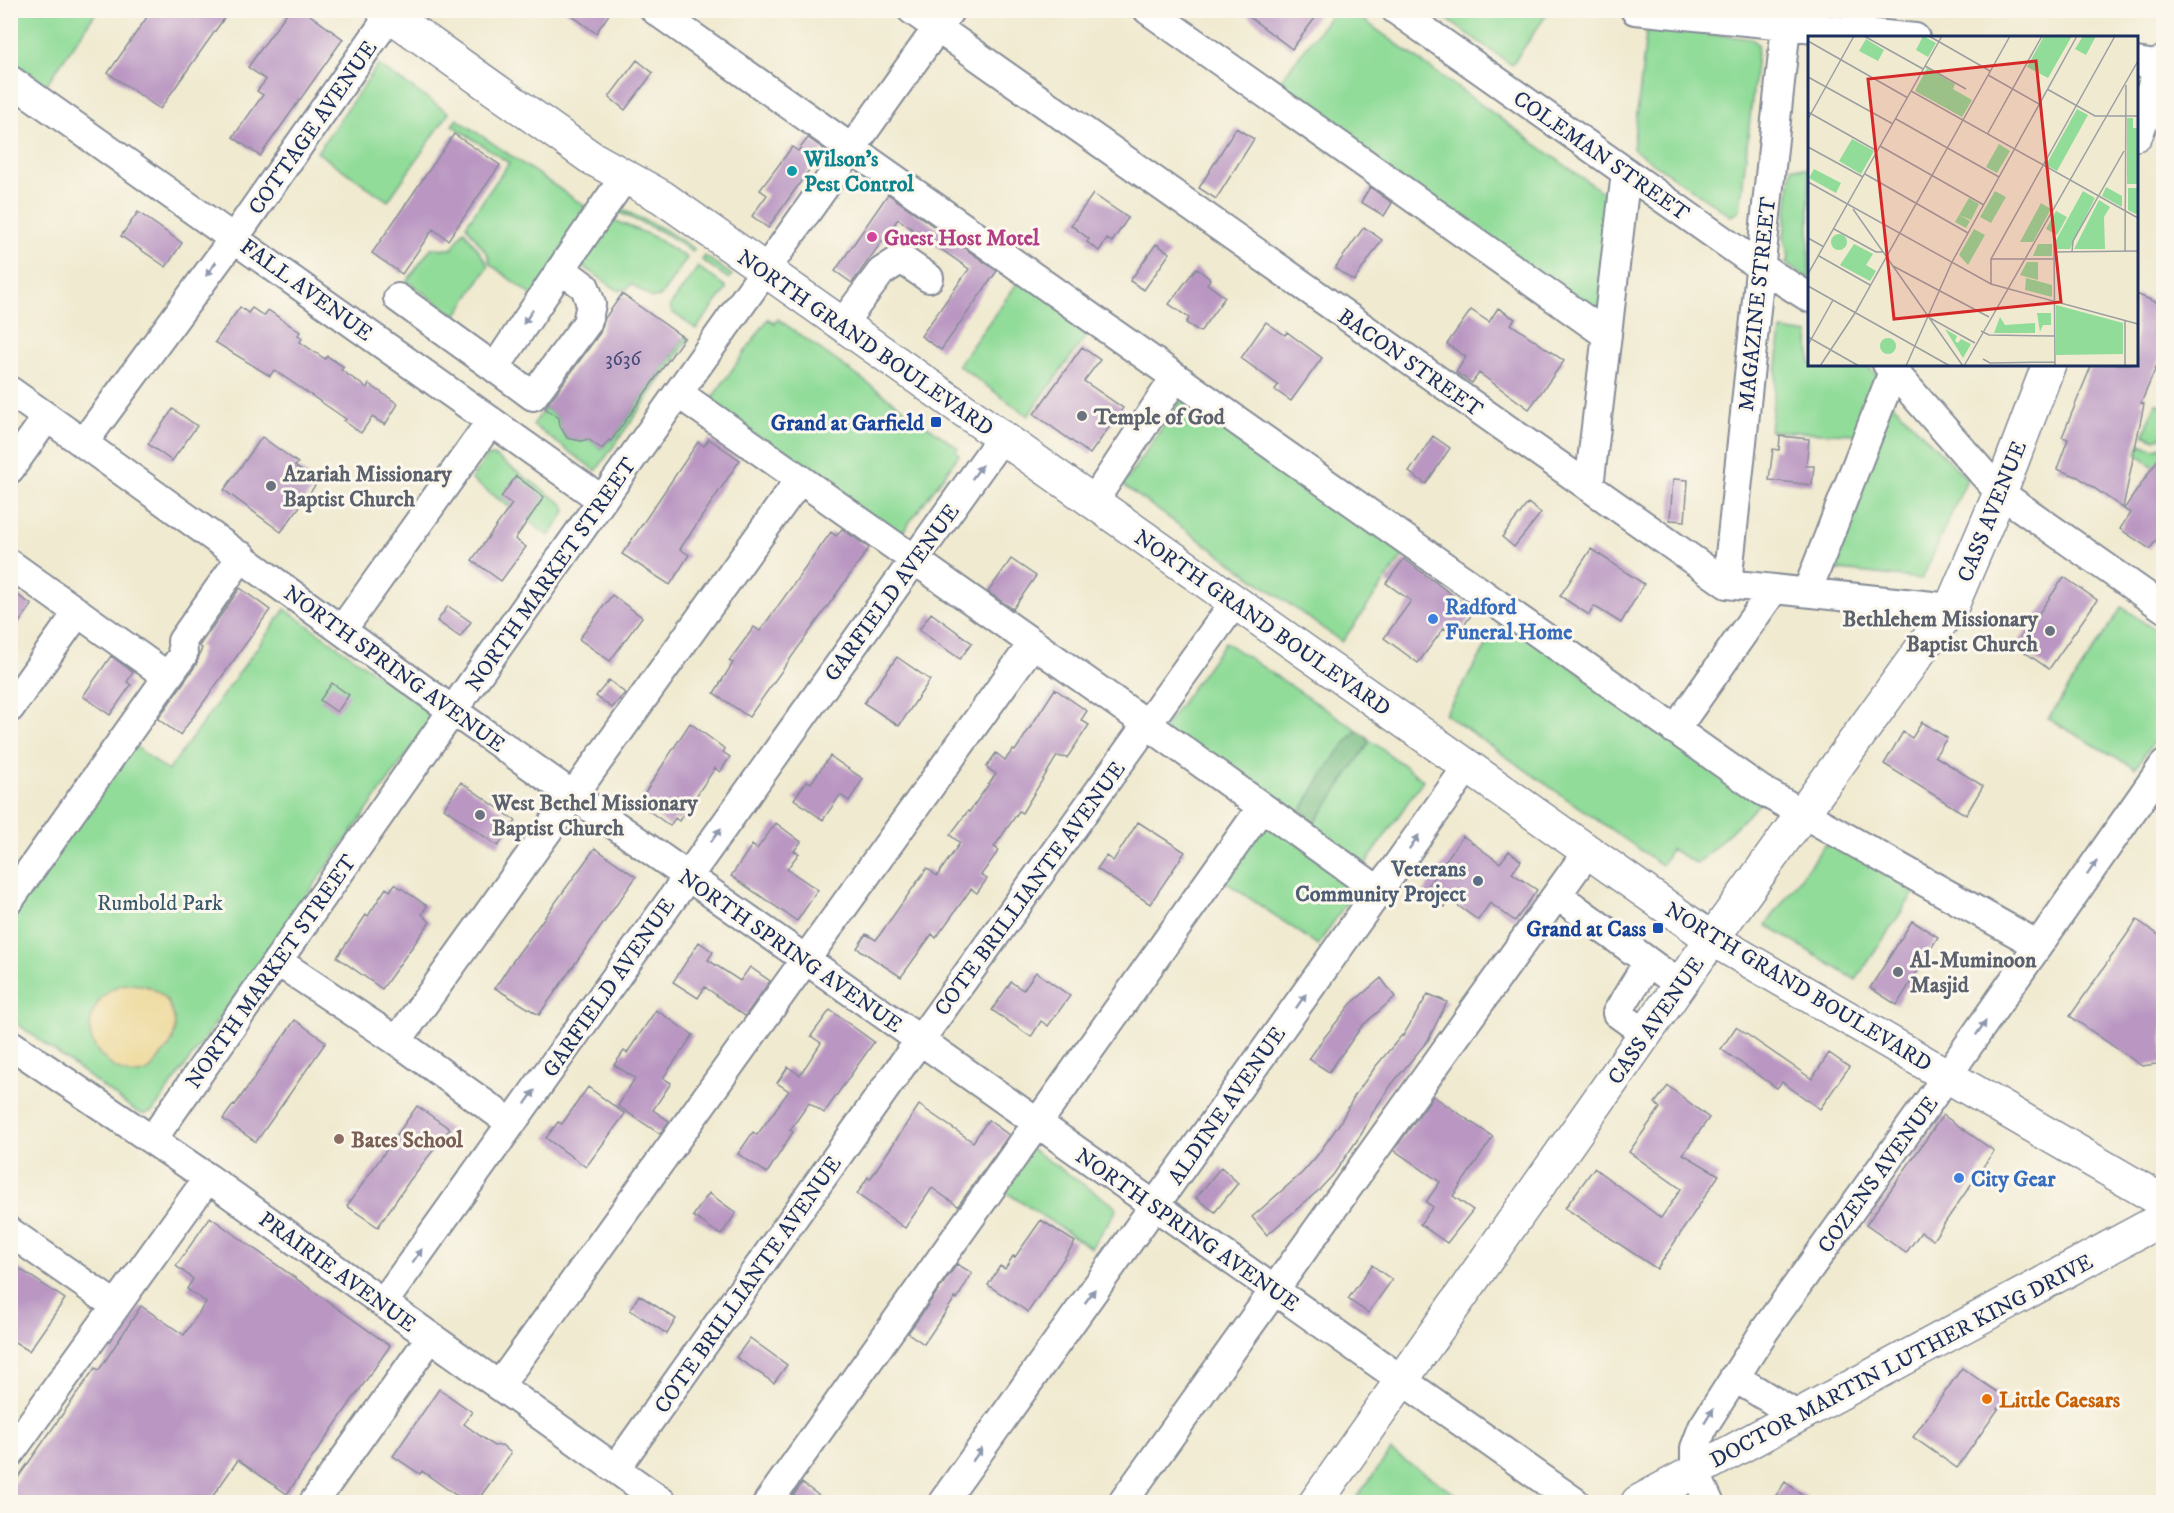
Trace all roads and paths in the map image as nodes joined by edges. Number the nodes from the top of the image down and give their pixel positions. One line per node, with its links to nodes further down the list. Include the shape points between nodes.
1 (655, 10): 14 (street)
2 (912, 10): 8 (street, BACON STREET)
3 (1148, 10): 25 (street)
4 (1396, 10): 15 (street, COLEMAN STREET)
5 (1636, 11): 7 (street)
6 (386, 13): 16 (main road, NORTH GRAND BOULEVARD, via 590,157); 17 (street, COTTAGE AVENUE)
7 (1724, 14): 9 (street)
8 (943, 19): 14 (street, NORTH MARKET STREET); 38 (street, BACON STREET)
9 (1786, 25): 10 (street); 18 (street, MAGAZINE STREET)
10 (1895, 36)
11 (2156, 64): 13 (main road)
12 (10, 80): 17 (street, FALL AVENUE)
13 (2138, 127)
14 (850, 150): 20 (street, NORTH MARKET STREET); 29 (street)
15 (1626, 172): 18 (street, COLEMAN STREET); 25 (street)
16 (625, 177): 19 (street); 20 (main road, NORTH GRAND BOULEVARD, via 662,197)
17 (234, 238): 33 (street, FALL AVENUE); 35 (street, COTTAGE AVENUE, one-way to 35)
18 (1759, 266): 22 (street, COLEMAN STREET); 45 (street, MAGAZINE STREET)
19 (561, 269): 28 (street, one-way to 28); 28 (street, via 585,287 591,304 587,323 533,396)
20 (765, 270): 24 (main road, NORTH GRAND BOULEVARD); 31 (street, NORTH MARKET STREET)
21 (929, 278): 24 (street, via 901,260 881,272)
22 (1808, 297)
23 (398, 298): 28 (street)
24 (842, 324): 34 (main road, NORTH GRAND BOULEVARD)
25 (1607, 335): 38 (street)
26 (2048, 366): 39 (main road, CASS AVENUE)
27 (1892, 367): 39 (street); 47 (street)
28 (495, 368)
29 (1175, 378): 41 (street); 58 (street)
30 (10, 391): 32 (street, NORTH SPRING AVENUE)
31 (678, 393): 37 (street); 40 (street, NORTH MARKET STREET)
32 (47, 417): 35 (street, NORTH SPRING AVENUE); 36 (street)
33 (491, 421): 40 (street, FALL AVENUE); 52 (street)
34 (1002, 437): 41 (main road, NORTH GRAND BOULEVARD); 43 (street, GARFIELD AVENUE, one-way to 34)
35 (84, 442): 42 (street, NORTH SPRING AVENUE)
36 (10, 469)
37 (800, 479): 43 (street); 61 (street)
38 (1589, 487): 45 (street, BACON STREET)
39 (2001, 493): 49 (main road, CASS AVENUE); 50 (street)
40 (602, 500): 56 (street, NORTH MARKET STREET)
41 (1093, 502): 48 (main road, NORTH GRAND BOULEVARD)
42 (242, 556): 52 (street, NORTH SPRING AVENUE); 54 (street, via 182,641)
43 (914, 560): 53 (street); 65 (street, GARFIELD AVENUE, one-way to 43)
44 (10, 564): 51 (street)
45 (1727, 584): 46 (street, BACON STREET)
46 (1774, 589): 47 (street, BACON STREET); 58 (street)
47 (1807, 592): 49 (street, BACON STREET)
48 (1235, 602): 57 (street, COTE BRILLIANTE AVENUE); 60 (main road, NORTH GRAND BOULEVARD)
49 (1951, 608): 63 (main road, CASS AVENUE)
50 (2163, 608)
51 (78, 612): 54 (street); 55 (street)
52 (342, 630): 56 (street, NORTH SPRING AVENUE)
53 (1033, 643): 57 (street); 72 (street)
54 (175, 665): 68 (street)
55 (10, 708)
56 (453, 710): 61 (street, NORTH SPRING AVENUE); 71 (street, NORTH MARKET STREET)
57 (1147, 724): 62 (street); 77 (street, COTE BRILLIANTE AVENUE)
58 (1675, 730): 63 (street, via 1769,796)
59 (2163, 765): 70 (street, COZENS AVENUE, one-way to 59)
60 (1468, 766): 64 (main road, NORTH GRAND BOULEVARD); 66 (street, ALDINE AVENUE, one-way to 60)
61 (573, 795): 65 (street, NORTH SPRING AVENUE); 76 (street)
62 (1262, 807): 66 (street); 81 (street)
63 (1803, 812): 69 (main road, CASS AVENUE); 70 (street)
64 (1588, 851): 67 (street); 69 (main road, NORTH GRAND BOULEVARD)
65 (687, 876): 72 (street, NORTH SPRING AVENUE); 80 (street, GARFIELD AVENUE, one-way to 65)
66 (1379, 891): 85 (street, ALDINE AVENUE, one-way to 66)
67 (1557, 895): 73 (street); 88 (street)
68 (10, 899)
69 (1712, 939): 74 (main road, CASS AVENUE); 79 (main road, NORTH GRAND BOULEVARD)
70 (2038, 945): 79 (street, COZENS AVENUE, one-way to 70)
71 (278, 960): 76 (street); 82 (street, NORTH MARKET STREET)
72 (806, 960): 77 (street, NORTH SPRING AVENUE); 94 (street)
73 (1648, 962): 74 (street); 75 (street, via 1617,1013)
74 (1680, 985): 75 (main road, CASS AVENUE)
75 (1646, 1034): 93 (main road, CASS AVENUE)
76 (397, 1041): 80 (street)
77 (919, 1041): 81 (street, NORTH SPRING AVENUE); 97 (street, COTE BRILLIANTE AVENUE)
78 (10, 1044): 82 (street, PRAIRIE AVENUE)
79 (1947, 1076): 84 (main road, NORTH GRAND BOULEVARD); 92 (street, COZENS AVENUE)
80 (511, 1124): 89 (street, GARFIELD AVENUE, one-way to 80)
81 (1036, 1124): 85 (street, NORTH SPRING AVENUE); 101 (street)
82 (152, 1140): 83 (street, PRAIRIE AVENUE)
83 (208, 1178): 89 (street, PRAIRIE AVENUE); 90 (street)
84 (2163, 1202)
85 (1155, 1205): 88 (street, NORTH SPRING AVENUE); 102 (street, ALDINE AVENUE, one-way to 85)
86 (2163, 1218): 95 (main road, DOCTOR MARTIN LUTHER KING DRIVE)
87 (10, 1232): 90 (street)
88 (1275, 1290): 93 (street, NORTH SPRING AVENUE); 103 (street)
89 (383, 1303): 91 (street, PRAIRIE AVENUE)
90 (116, 1306): 96 (street)
91 (430, 1338): 94 (street, PRAIRIE AVENUE); 100 (street)
92 (1734, 1377): 95 (street); 98 (street, COZENS AVENUE, one-way to 92, via 1695,1448 1703,1427)
93 (1403, 1378): 104 (main road, CASS AVENUE); 105 (street, NORTH SPRING AVENUE)
94 (499, 1386): 97 (street, PRAIRIE AVENUE)
95 (1798, 1416): 98 (main road, DOCTOR MARTIN LUTHER KING DRIVE)
96 (10, 1453)
97 (616, 1468): 99 (street, PRAIRIE AVENUE)
98 (1695, 1472): 106 (main road, DOCTOR MARTIN LUTHER KING DRIVE); 107 (street)
99 (658, 1501)
100 (314, 1503)
101 (768, 1503)
102 (943, 1503)
103 (1123, 1503)
104 (1316, 1503)
105 (1575, 1503)
106 (1638, 1503)
107 (1710, 1503)

